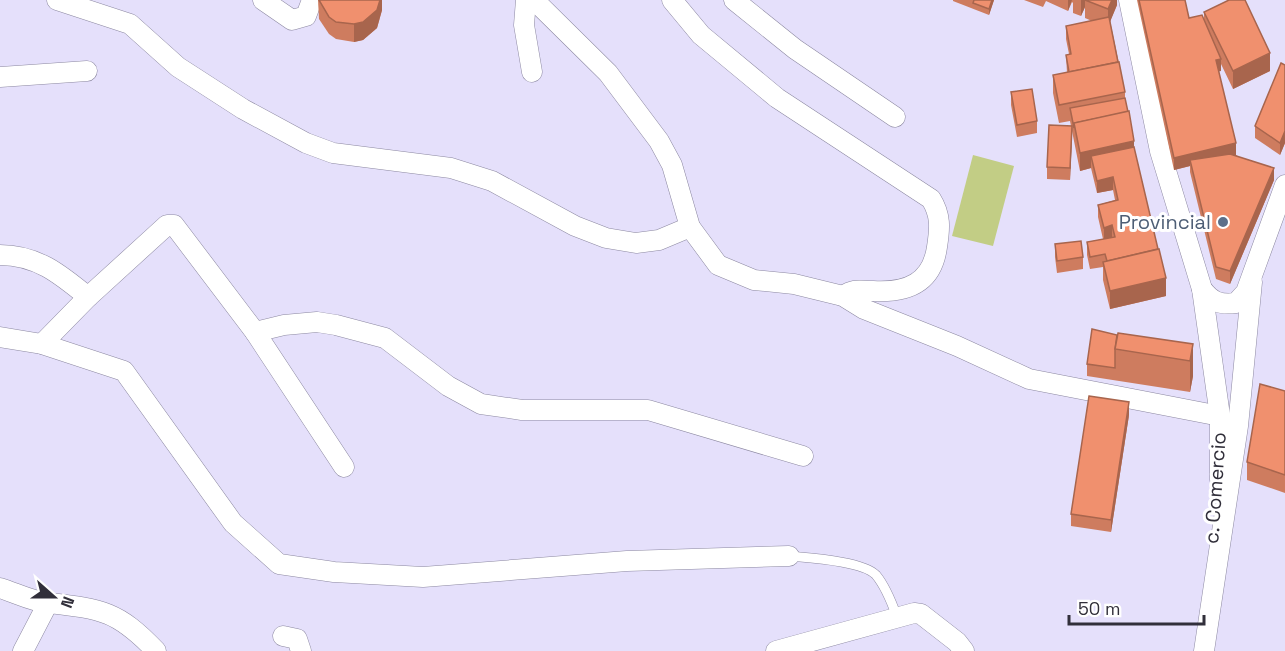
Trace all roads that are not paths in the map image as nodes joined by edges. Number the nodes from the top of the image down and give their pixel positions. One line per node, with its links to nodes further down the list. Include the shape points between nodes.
1 (57, 0): 14 (street, via 130,24 178,67 243,109 333,153 451,168 492,181 575,226 606,238 636,243 659,240)
2 (263, 0): 3 (street, via 292,20 306,16)
3 (312, 0)
4 (526, 0): 10 (street, via 524,26)
5 (534, 0): 14 (street, via 608,74 659,141 672,165)
6 (672, 0): 18 (street, via 701,35 777,98 931,199 938,211 936,256 918,285 874,292 858,289)
7 (734, 0): 12 (street, via 795,49)
8 (1126, 1): 17 (street, c. Comercio, via 1160,152)
9 (87, 71): 11 (street)
10 (532, 72)
11 (0, 77)
12 (895, 117)
13 (1285, 185): 16 (street)
14 (690, 227): 18 (street, via 718,265 754,280 794,284)
15 (0, 255): 19 (street, via 38,261)
16 (1252, 277): 17 (street, via 1236,303 1219,304); 37 (street, via 1238,426)
17 (1202, 289): 23 (street, c. Comercio)
18 (843, 296): 23 (street, via 855,305 1029,380)
19 (87, 297): 20 (street, via 171,224); 22 (street)
20 (255, 332): 24 (street, via 317,322 336,325 385,338 448,386 481,404 522,410 648,410); 25 (street)
21 (0, 337): 22 (street)
22 (42, 344): 26 (street, via 124,371 233,523 279,564 334,572 423,577 627,561)
23 (1220, 416): 36 (street, c. Comercio, via 1221,475 1208,578)
24 (803, 456)
25 (344, 467)
26 (789, 556): 29 (lane, via 854,564 870,570)
27 (0, 588): 28 (street)
28 (48, 603): 31 (street); 32 (street, via 88,606 111,614)
29 (897, 617): 34 (street); 35 (street, via 921,614)
30 (284, 636): 33 (street, via 297,639)
31 (23, 651)
32 (156, 651)
33 (302, 651)
34 (776, 651)
35 (964, 651)
36 (1192, 651)
37 (1204, 651)

